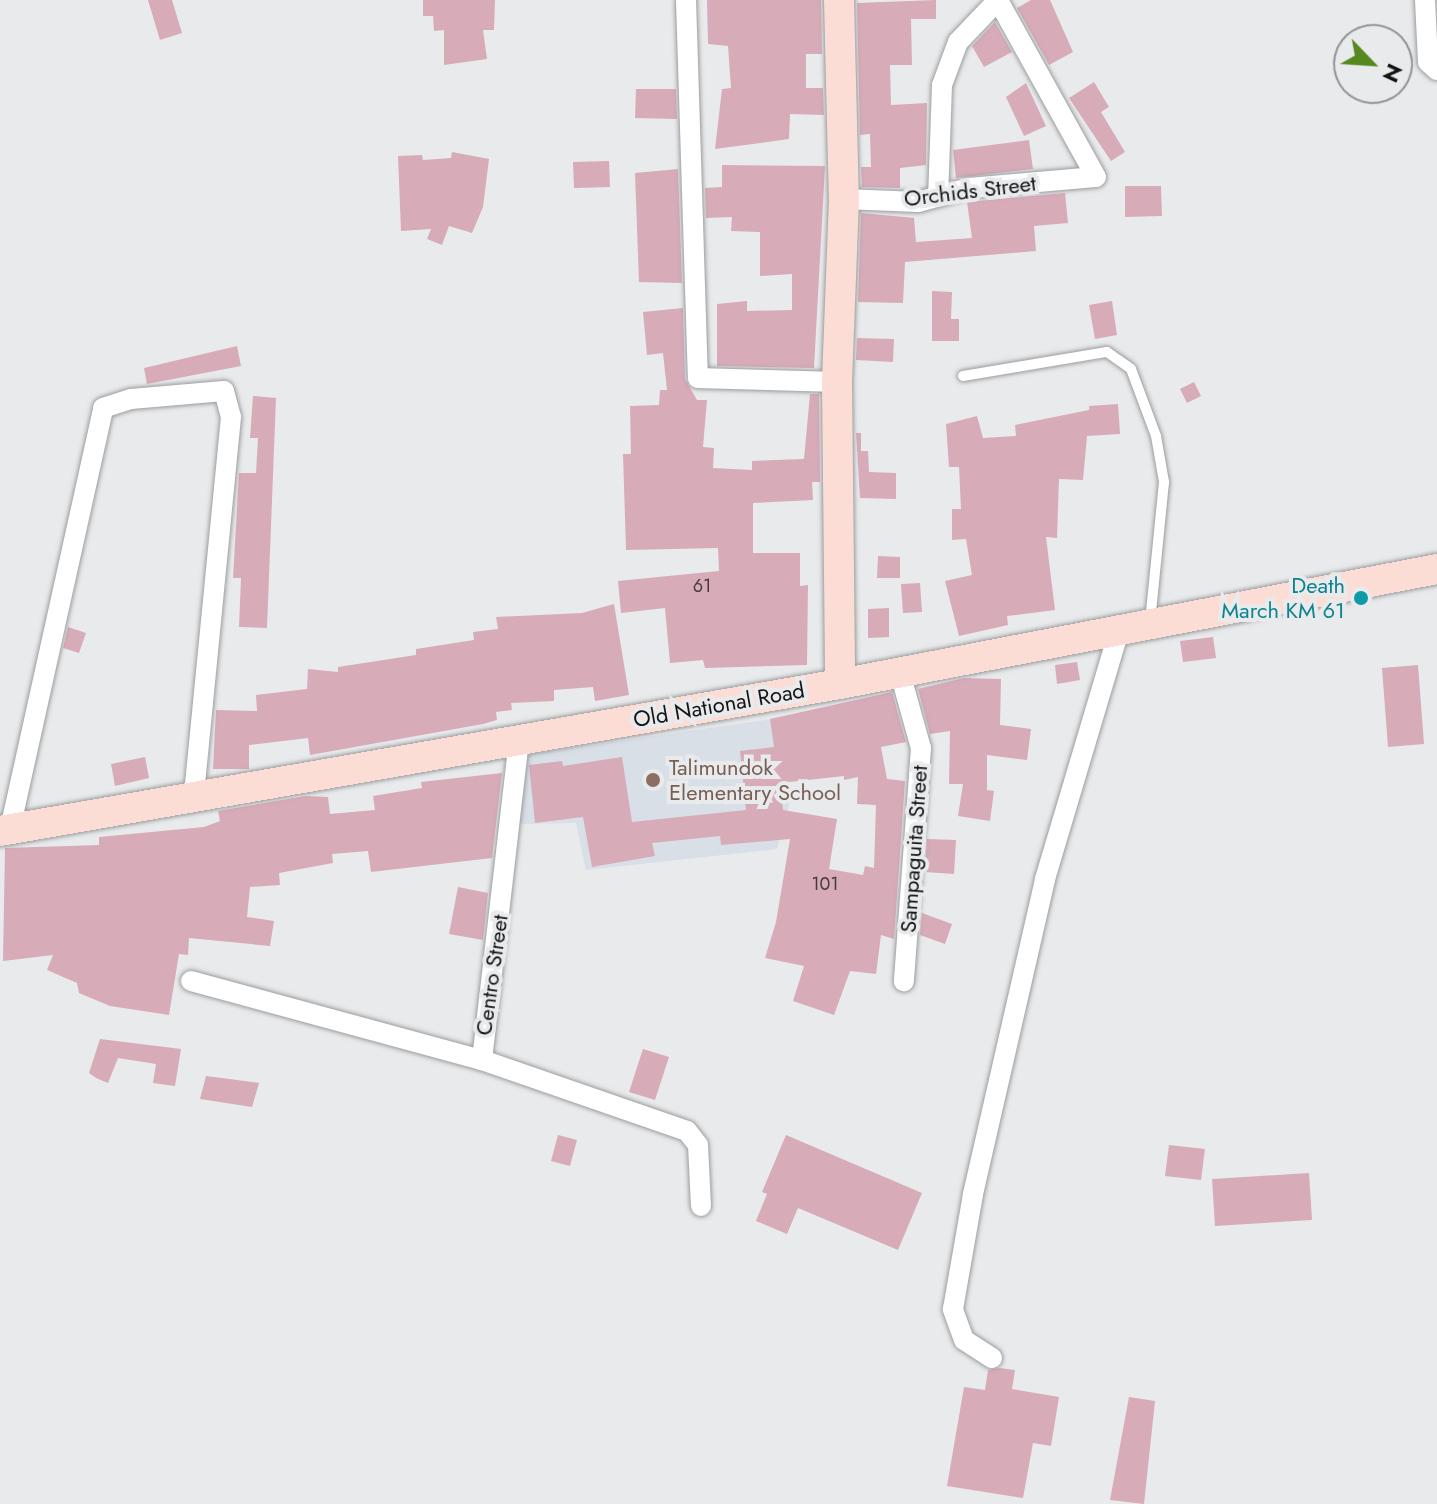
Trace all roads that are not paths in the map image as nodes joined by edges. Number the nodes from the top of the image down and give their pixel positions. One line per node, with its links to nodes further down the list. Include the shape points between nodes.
1 (686, 0): 8 (street, via 698,378)
2 (839, 0): 6 (main road)
3 (1425, 0): 4 (street, via 1428,62)
4 (1437, 70)
5 (938, 197): 5 (street, Orchids Street, via 942,85 958,42 998,0 1096,177 969,188); 6 (street, Orchids Street, via 918,202)
6 (844, 199): 8 (main road)
7 (963, 376): 10 (lane, via 1107,352 1131,369 1156,436 1164,482)
8 (837, 382): 13 (main road)
9 (1437, 569): 10 (main road, Old National Road)
10 (1150, 624): 11 (main road, Old National Road)
11 (1119, 630): 12 (main road, Old National Road); 21 (street, via 1045,879 973,1194 953,1309 964,1340)
12 (900, 673): 13 (main road, Old National Road); 18 (street, Sampaguita Street, via 921,748)
13 (840, 684): 14 (main road, Old National Road)
14 (519, 740): 15 (main road, Old National Road); 19 (street, Centro Street)
15 (194, 797): 16 (main road, Old National Road); 16 (street, via 231,417 224,391 131,399 103,408)
16 (5, 830)
17 (191, 981): 19 (street)
18 (904, 981)
19 (482, 1060): 20 (street, Centro Street, via 687,1131 698,1145)
20 (701, 1206)
21 (992, 1358)

